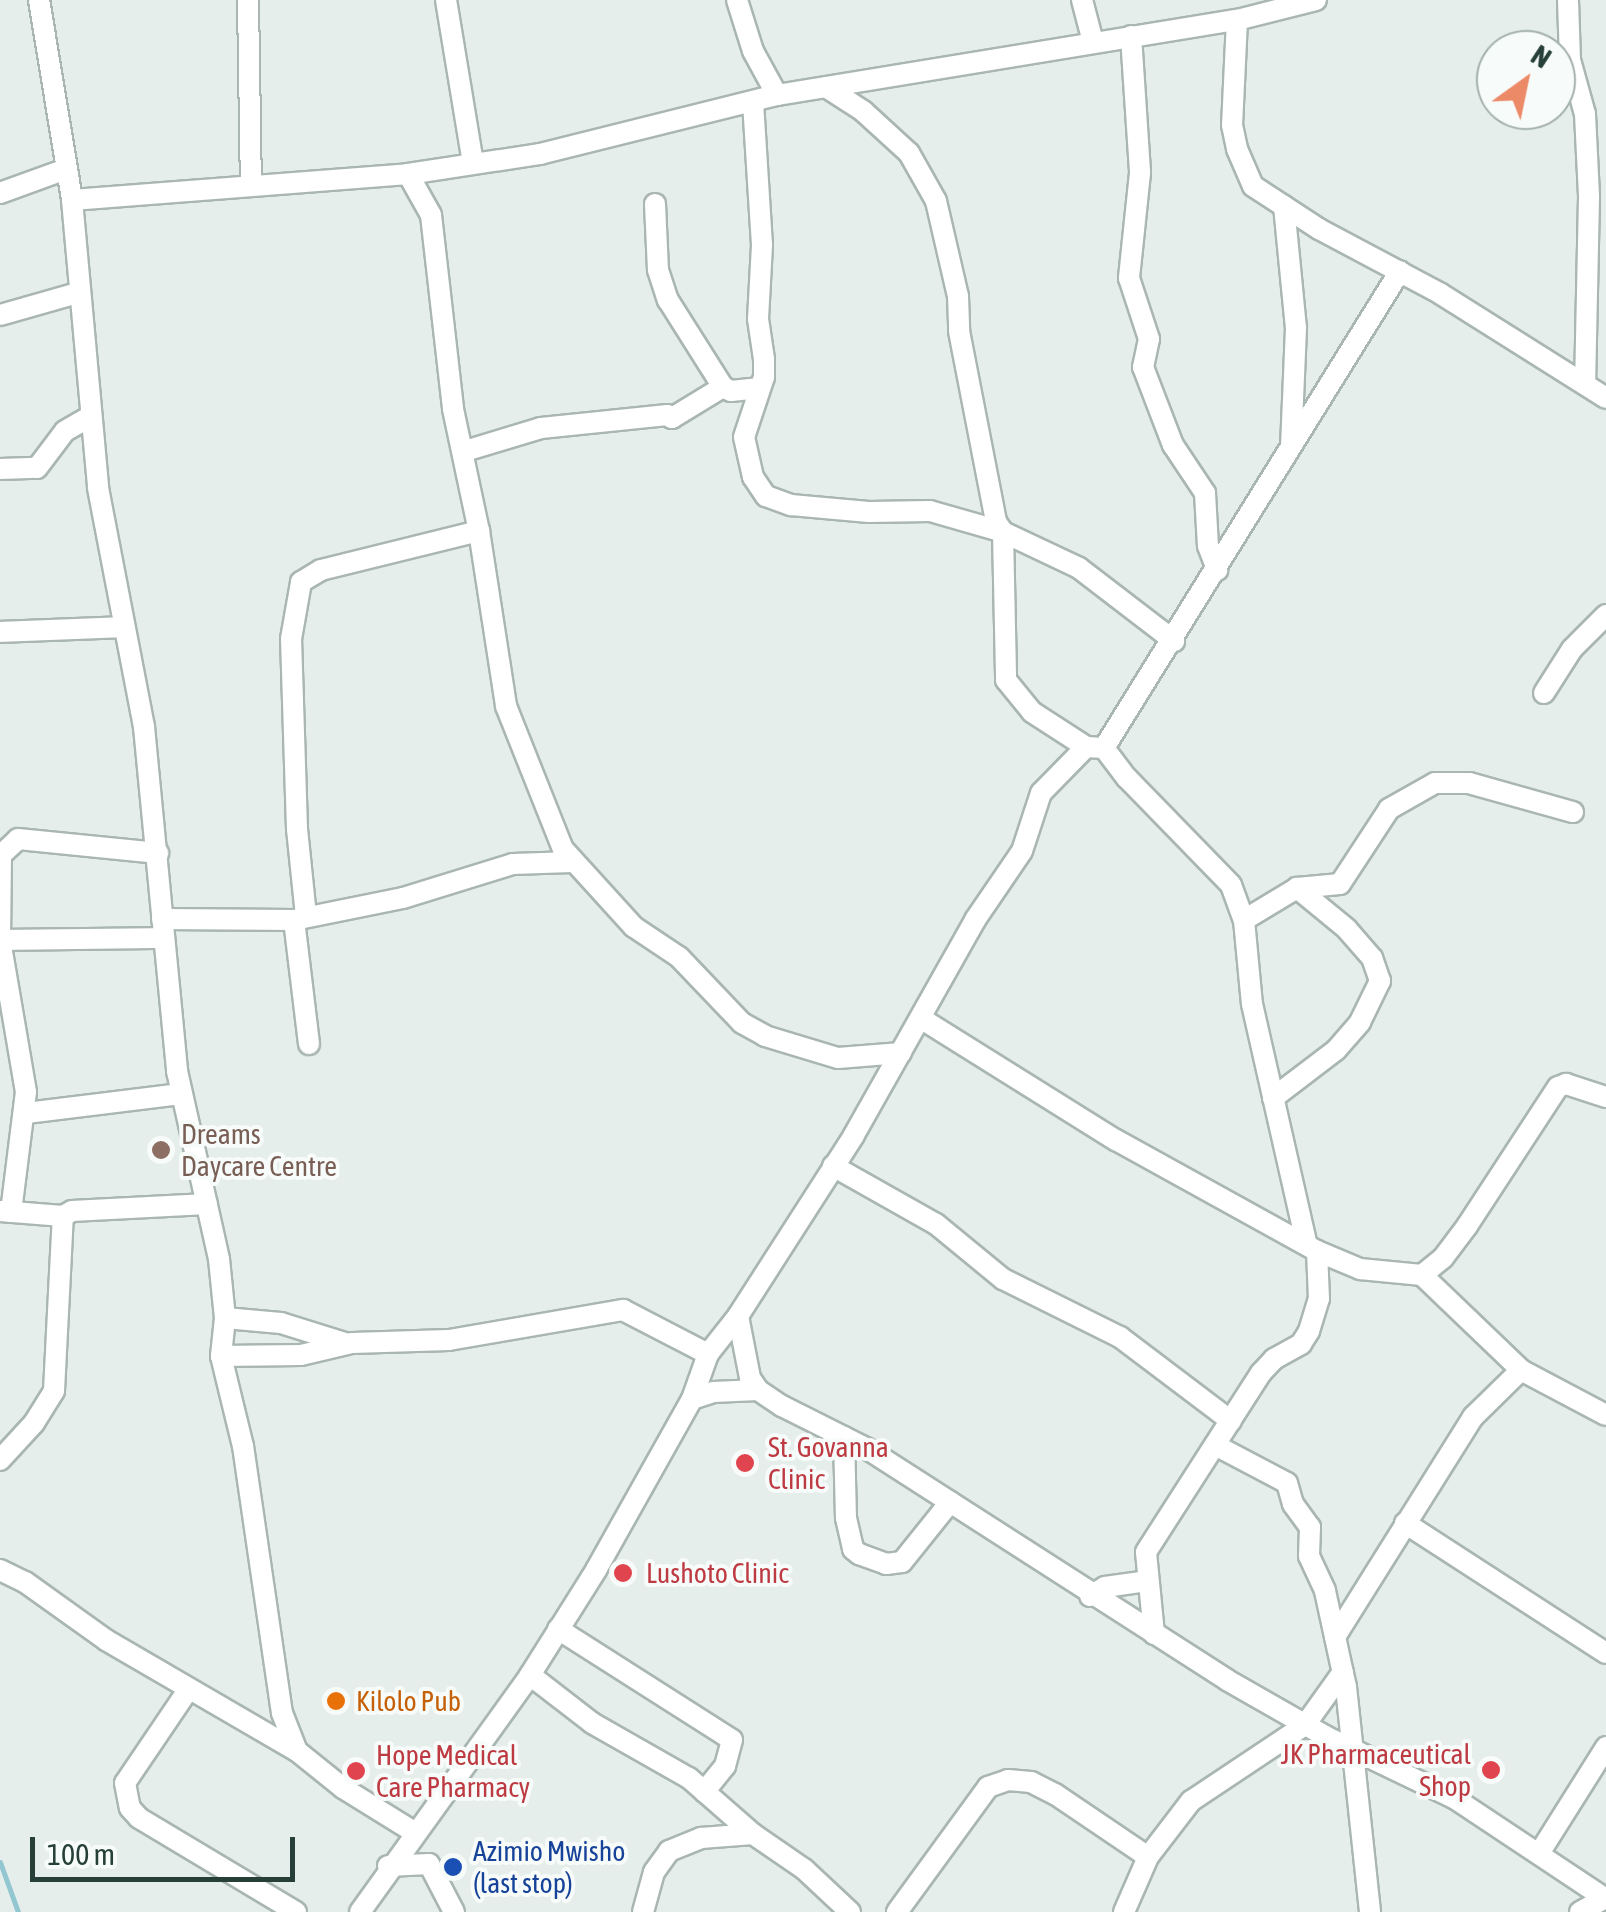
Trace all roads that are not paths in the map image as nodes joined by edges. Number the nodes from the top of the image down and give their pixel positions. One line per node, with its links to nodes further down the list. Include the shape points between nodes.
1 (39, 0): 16 (street)
2 (248, 0): 19 (street)
3 (446, 0): 14 (street)
4 (737, 0): 12 (street, via 753,51)
5 (1082, 0): 10 (street)
6 (1316, 0): 8 (street)
7 (1568, 0): 17 (street, via 1570,60)
8 (1238, 20): 9 (street); 23 (street, via 1231,101 1236,149 1254,186)
9 (1131, 36): 10 (street); 38 (street, via 1140,173 1129,278 1149,339 1143,367 1172,445 1205,493)
10 (1092, 42): 11 (street)
11 (826, 87): 12 (street); 37 (street, via 864,110 909,153 936,201 958,296 987,489)
12 (777, 95): 13 (street)
13 (753, 102): 14 (street, via 561,150); 30 (street, via 762,246)
14 (473, 164): 15 (street)
15 (442, 168): 18 (street); 24 (street)
16 (66, 169): 20 (street); 21 (street)
17 (1596, 170): 28 (street)
18 (408, 174): 19 (street); 24 (street)
19 (251, 185): 21 (street)
20 (0, 193)
21 (72, 200): 26 (street)
22 (655, 204): 29 (street, via 662,286)
23 (1284, 206): 25 (street); 33 (street, via 1296,328)
24 (429, 208): 34 (street, via 452,409)
25 (1400, 271): 28 (street); 33 (street)
26 (78, 293): 27 (street); 32 (street)
27 (0, 315)
28 (1585, 383): 31 (street)
29 (723, 388): 30 (street); 34 (street, via 672,418 541,428)
30 (760, 388): 37 (street, via 748,415 745,456 761,492 773,500 811,509 930,511)
31 (1606, 398)
32 (90, 416): 35 (street, via 65,430 37,468); 40 (street)
33 (1291, 448): 38 (street)
34 (465, 451): 36 (street)
35 (0, 469)
36 (479, 531): 47 (street, via 506,706 554,833); 49 (street, via 320,570 301,582 291,639)
37 (1002, 532): 42 (street, via 1080,568); 44 (street, via 1006,680 1032,712)
38 (1216, 570): 42 (street)
39 (1606, 616): 43 (street, via 1572,649)
40 (123, 627): 41 (street); 46 (street, via 141,710)
41 (0, 632)
42 (1174, 640): 44 (street)
43 (1544, 693)
44 (1095, 747): 50 (street, via 1216,866); 53 (street, via 1041,792 1022,851 975,920)
45 (1572, 812): 48 (street, via 1469,782 1435,784 1379,819 1340,884)
46 (158, 853): 51 (street); 52 (street, via 11,841 1,855)
47 (572, 862): 49 (street, via 513,864 403,898); 55 (street, via 634,927 679,957 733,1014 765,1036 838,1058)
48 (1297, 888): 50 (street); 57 (street, via 1347,928 1372,958 1380,982 1336,1050)
49 (300, 918): 51 (street); 54 (street)
50 (1244, 920): 57 (street, via 1252,1004)
51 (163, 929): 52 (street); 56 (street)
52 (0, 940): 59 (street)
53 (922, 1019): 55 (street); 64 (street, via 1182,1179)
54 (308, 1044)
55 (901, 1053): 60 (street)
56 (181, 1094): 59 (street); 61 (street)
57 (1274, 1098): 64 (street)
58 (1606, 1098): 66 (street, via 1558,1087 1467,1226)
59 (26, 1113): 62 (street)
60 (834, 1166): 68 (street); 77 (street, via 936,1224 1004,1278 1120,1337)
61 (208, 1204): 63 (street); 69 (street)
62 (6, 1212): 63 (street)
63 (63, 1216): 80 (street, via 54,1391)
64 (1312, 1246): 65 (street); 67 (street)
65 (1360, 1268): 66 (street); 67 (street)
66 (1422, 1275): 73 (street)
67 (1319, 1295): 77 (street, via 1300,1344 1274,1359)
68 (738, 1316): 71 (street); 74 (street, via 744,1364)
69 (225, 1318): 70 (street); 72 (street)
70 (352, 1343): 71 (street, via 449,1340 623,1310); 72 (street, via 301,1355)
71 (708, 1354): 75 (street)
72 (221, 1356): 96 (street, via 242,1446 282,1713)
73 (1521, 1370): 76 (street); 82 (street, via 1473,1418)
74 (758, 1390): 75 (street); 78 (street)
75 (692, 1398): 86 (street)
76 (1606, 1415)
77 (1231, 1421): 79 (street)
78 (844, 1437): 81 (street); 81 (street, via 846,1518 859,1554 902,1562)
79 (1215, 1445): 84 (street, via 1146,1552); 88 (street, via 1287,1483 1310,1527 1308,1556 1326,1591)
80 (0, 1460)
81 (950, 1502): 85 (street)
82 (1405, 1524): 88 (street); 89 (street)
83 (0, 1570): 92 (street)
84 (1148, 1581): 85 (street); 87 (street)
85 (1090, 1596): 87 (street)
86 (558, 1628): 91 (street); 97 (street, via 732,1740 725,1766)
87 (1154, 1634): 93 (street)
88 (1335, 1637): 90 (street)
89 (1606, 1653)
90 (1343, 1672): 93 (street); 95 (street)
91 (530, 1675): 97 (street, via 592,1723 670,1764); 98 (street)
92 (188, 1690): 96 (street); 104 (street, via 125,1783 130,1808)
93 (1306, 1725): 95 (street); 101 (street, via 1191,1800)
94 (1606, 1746): 100 (street)
95 (1350, 1747): 100 (street, via 1454,1798); 111 (street)
96 (297, 1751): 98 (street)
97 (704, 1792): 99 (street)
98 (414, 1832): 102 (street)
99 (754, 1834): 107 (street, via 702,1838 669,1850 654,1872); 108 (street, via 804,1868)
100 (1540, 1852): 103 (street)
101 (1148, 1856): 109 (street, via 1054,1794 1008,1780 988,1787); 110 (street)
102 (388, 1866): 105 (street); 106 (street, via 428,1864)
103 (1606, 1899): 112 (street)
104 (296, 1912)
105 (360, 1912)
106 (454, 1912)
107 (643, 1912)
108 (850, 1912)
109 (897, 1912)
110 (1124, 1912)
111 (1370, 1912)
112 (1580, 1912)

